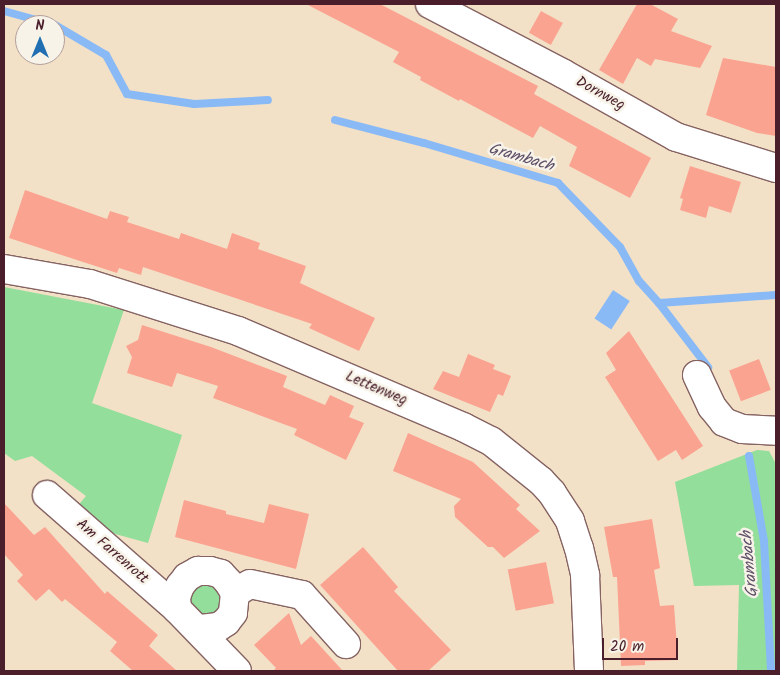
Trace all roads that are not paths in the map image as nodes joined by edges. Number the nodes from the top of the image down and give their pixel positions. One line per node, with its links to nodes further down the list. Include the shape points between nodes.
1 (430, 4): 2 (street, Dornweg, via 676,137)
2 (776, 168)
3 (4, 270): 12 (street, Lettenweg, via 90,284 238,331 463,426 491,441 541,481 570,521 585,575)
4 (697, 375): 5 (street, via 712,408 724,422 742,429)
5 (776, 431)
6 (47, 494): 8 (street, Am Farrenrott)
7 (235, 593): 8 (street, via 221,574 198,572 187,577 180,586 176,597); 9 (street, via 232,613 226,622 218,627); 10 (street, via 250,584 305,590)
8 (177, 609): 9 (street, Am Farrenrott)
9 (198, 629): 11 (street, Am Farrenrott)
10 (346, 644)
11 (237, 671)
12 (589, 671)

